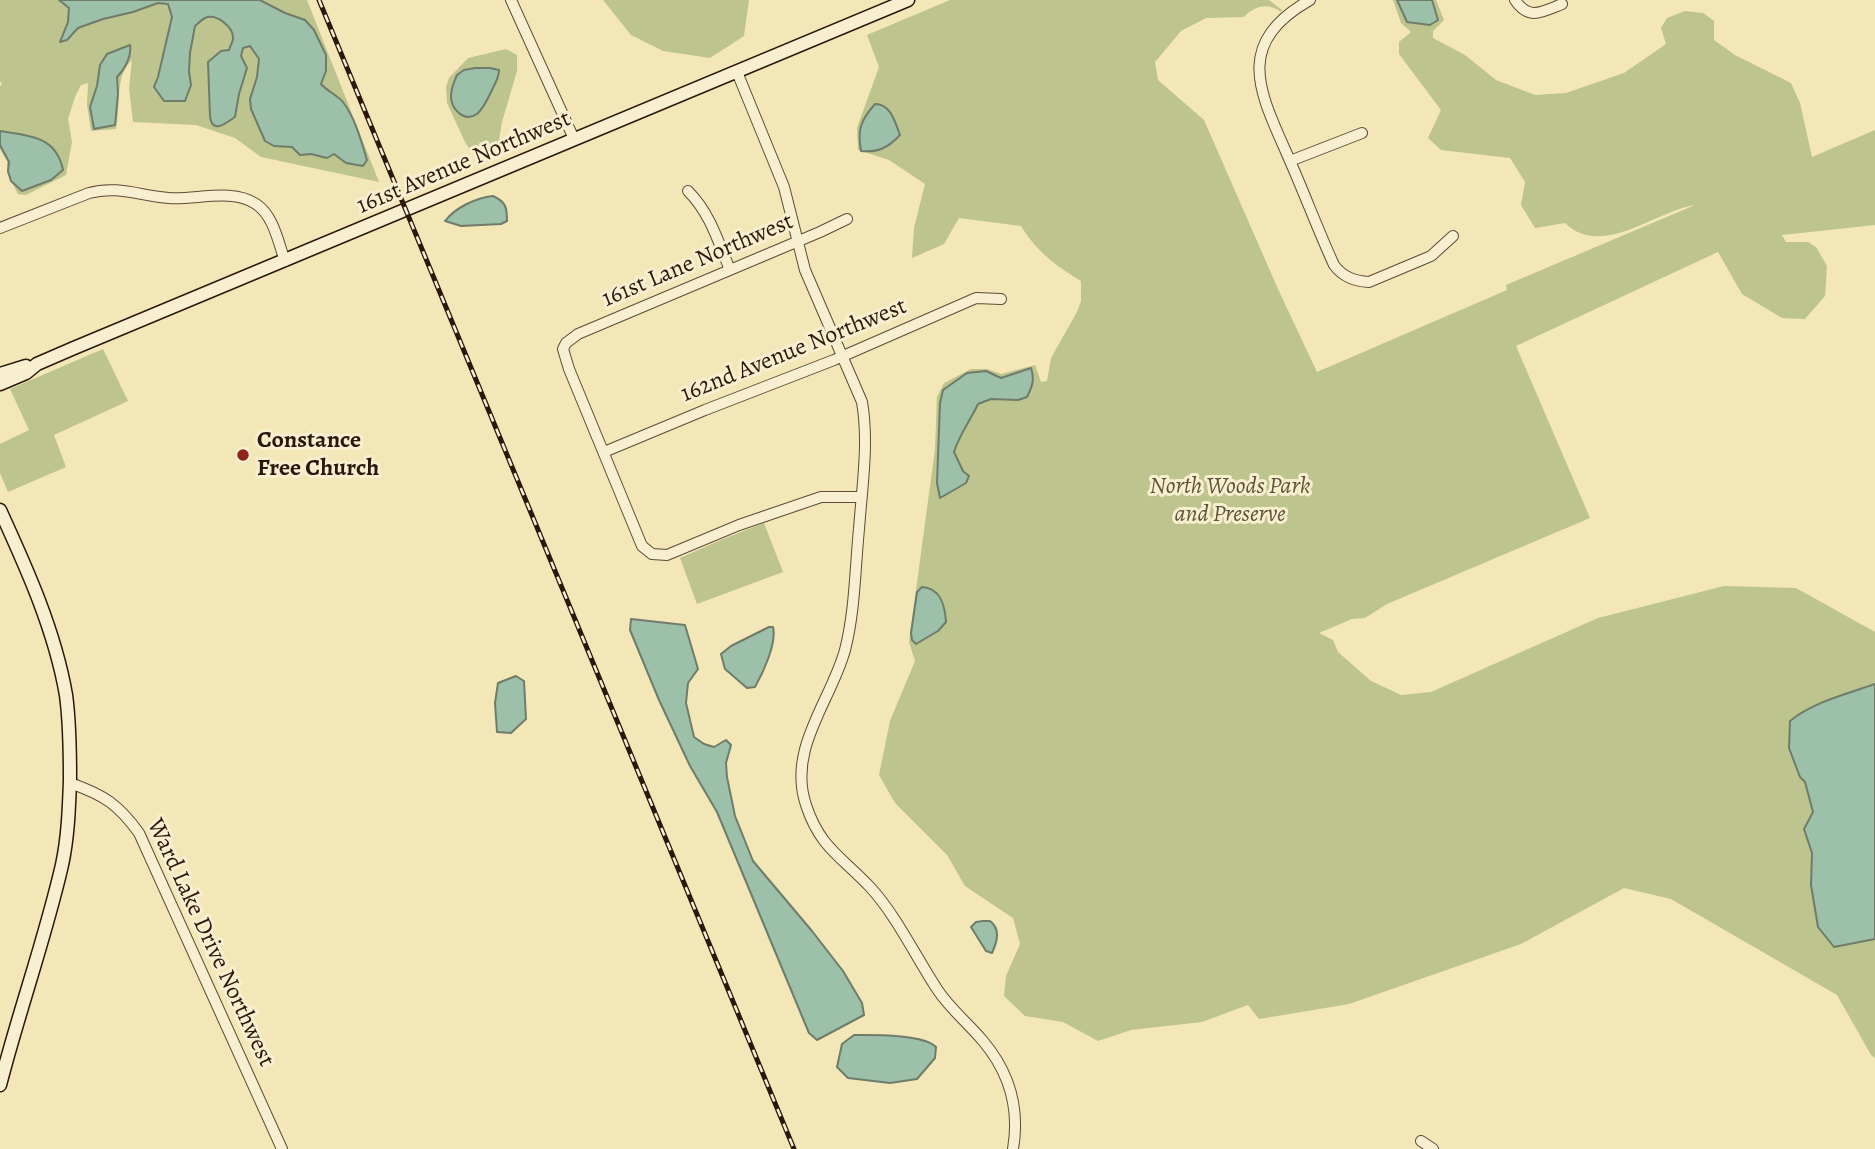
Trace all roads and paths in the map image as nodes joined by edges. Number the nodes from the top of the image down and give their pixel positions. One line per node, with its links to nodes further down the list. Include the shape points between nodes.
1 (511, 0): 8 (street)
2 (908, 0): 6 (main road, 161st Avenue Northwest)
3 (1310, 0): 9 (street, via 1275,26 1260,57 1261,91)
4 (1515, 0): 5 (street, via 1529,13)
5 (1562, 5)
6 (737, 72): 8 (main road, 161st Avenue Northwest); 14 (street, via 784,187)
7 (1362, 133): 9 (street)
8 (574, 139): 15 (main road, 161st Avenue Northwest)
9 (1290, 161): 13 (street, via 1334,265 1349,278 1369,282 1399,271 1431,256)
10 (688, 191): 16 (street, via 708,215)
11 (847, 219): 14 (street, 161st Lane Northwest)
12 (0, 228): 15 (street, via 102,189 168,198 224,196 258,205 273,227)
13 (1453, 236)
14 (797, 241): 16 (street, 161st Lane Northwest); 18 (street, via 804,270)
15 (285, 261): 19 (main road, 161st Avenue Northwest)
16 (730, 270): 22 (street, 161st Lane Northwest, via 566,343 563,349 569,369)
17 (1001, 299): 18 (street, 162nd Avenue Northwest, via 976,298)
18 (843, 356): 22 (street, 162nd Avenue Northwest); 23 (street, via 864,413)
19 (37, 364): 20 (main road, 161st Avenue Northwest); 21 (main road, 161st Avenue Northwest)
20 (0, 374)
21 (0, 384)
22 (604, 452): 23 (street, via 642,547 652,554 667,555 821,497)
23 (861, 497): 29 (street, via 845,650 804,750 804,802 830,850 871,888 942,998 999,1064 1015,1107)
24 (0, 510): 25 (main road, via 40,604 66,694)
25 (70, 783): 26 (main road, via 62,863); 28 (street, Ward Lake Drive Northwest, via 112,802 139,833)
26 (0, 1085)
27 (1421, 1141): 30 (street)
28 (282, 1149)
29 (1013, 1149)
30 (1433, 1149)

